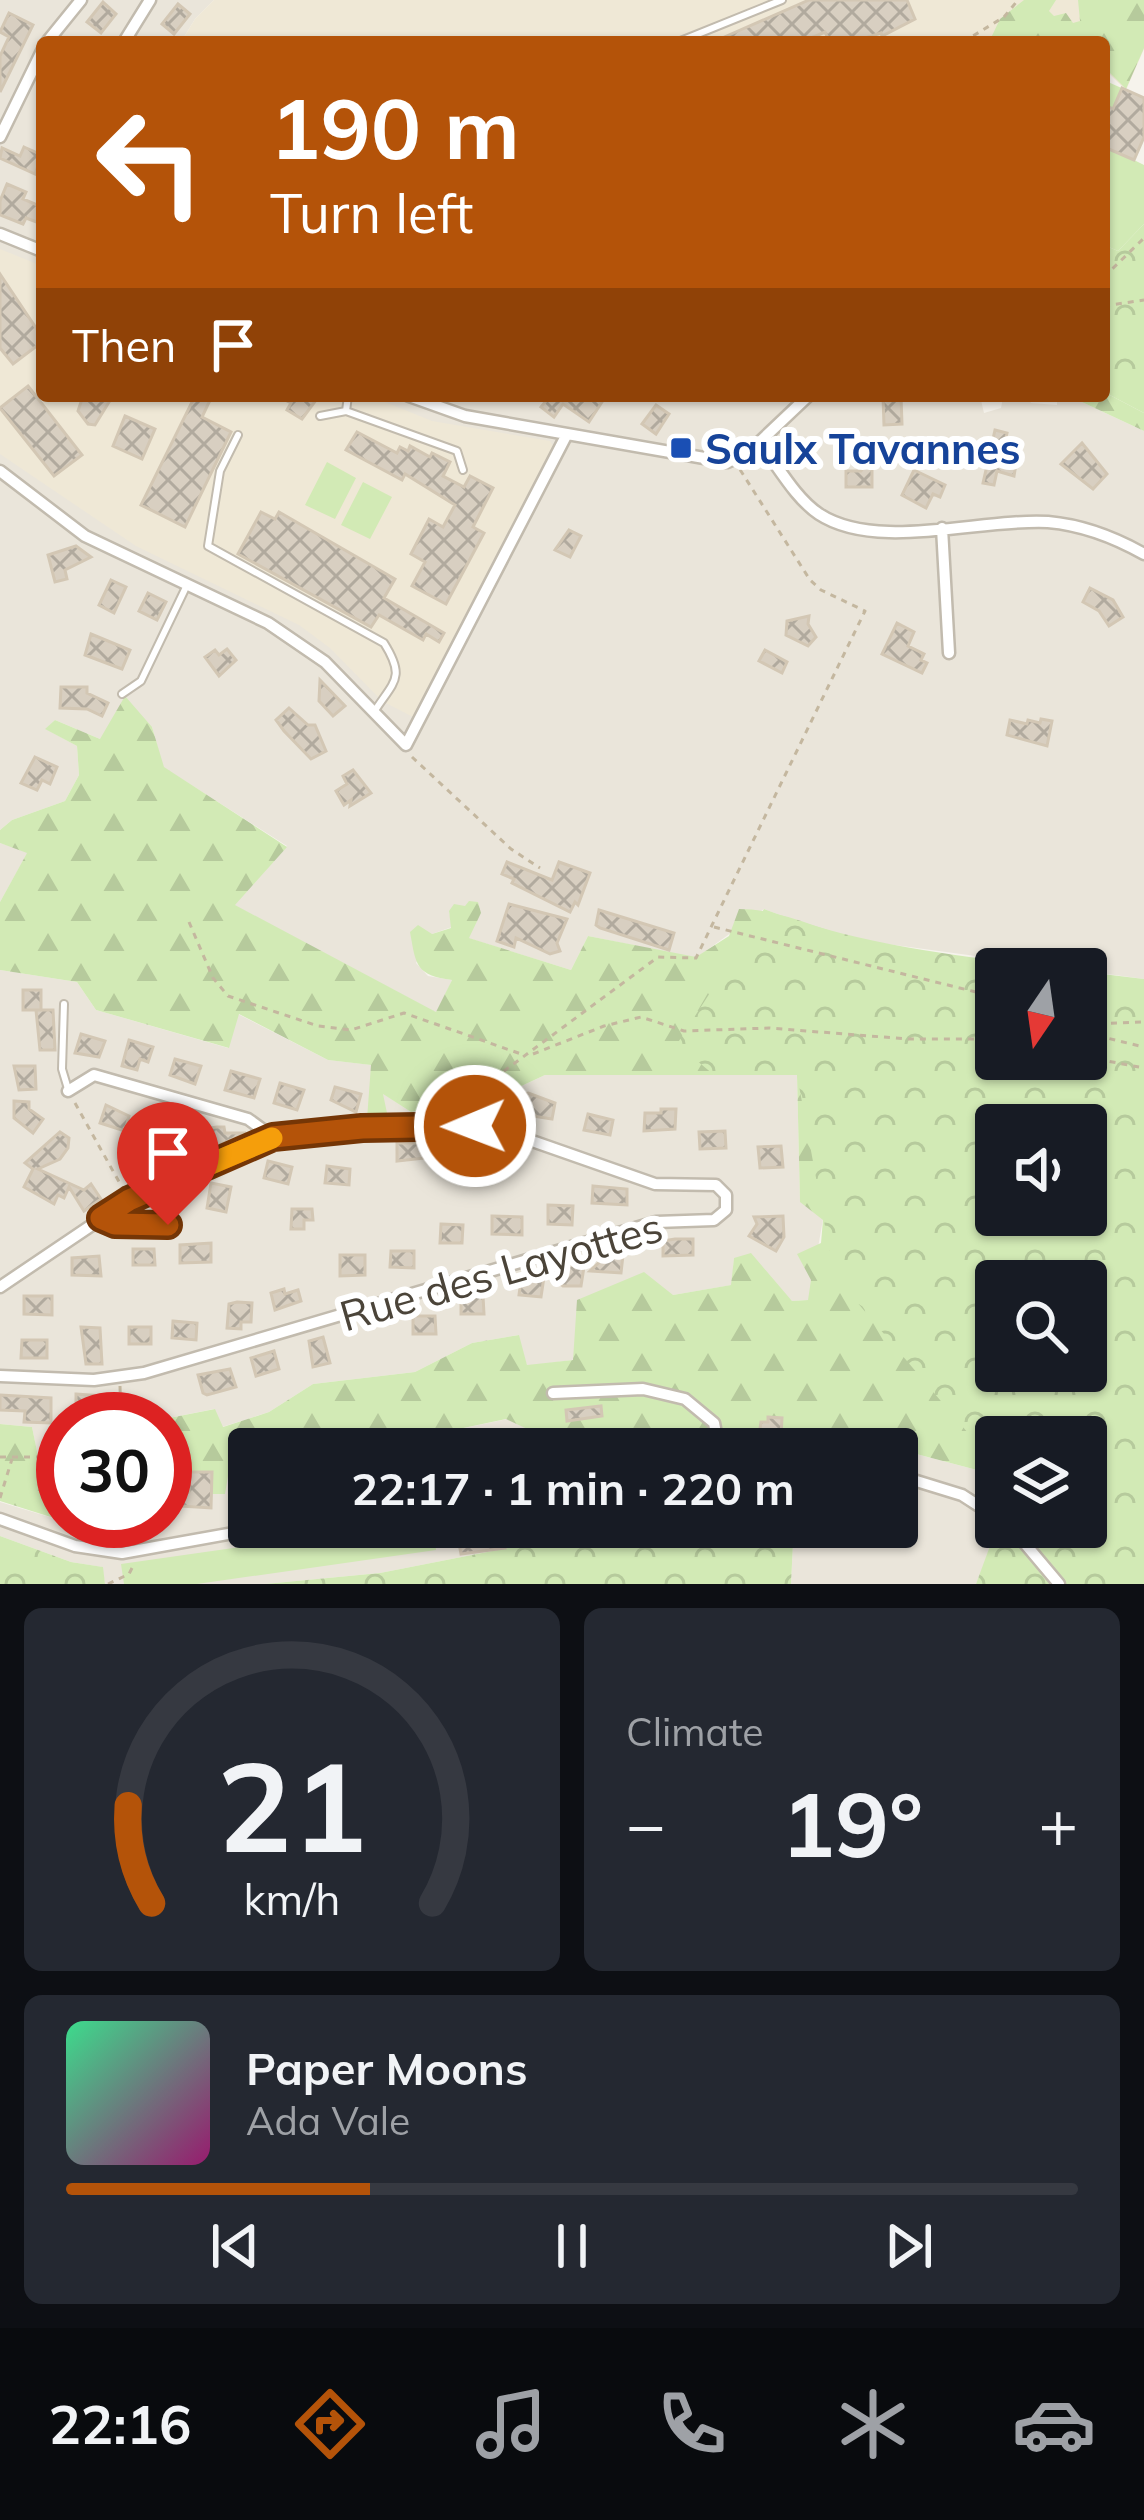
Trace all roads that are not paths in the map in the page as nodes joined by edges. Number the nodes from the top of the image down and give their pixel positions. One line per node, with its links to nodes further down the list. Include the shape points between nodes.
1 (81, 0): 4 (street)
2 (150, 0): 5 (street)
3 (782, 0): 6 (lane)
4 (52, 36)
5 (128, 36)
6 (693, 36)
7 (36, 63): 8 (street)
8 (0, 137)
9 (0, 234): 10 (street)
10 (36, 249)
11 (347, 402): 14 (lane)
12 (426, 402): 16 (street)
13 (802, 402): 18 (street)
14 (346, 411): 15 (lane); 19 (lane, via 458,451)
15 (320, 416)
16 (567, 434): 18 (street, via 735,461); 26 (street, via 406,745)
17 (238, 435): 26 (lane, via 220,472 208,546 384,643 397,679)
18 (760, 443): 21 (street, via 804,501 839,524)
19 (463, 470)
20 (0, 471): 23 (street, via 85,536)
21 (942, 529): 22 (street, via 1043,522 1108,536); 24 (street)
22 (1144, 554)
23 (187, 585): 25 (lane, via 141,681); 26 (street, via 268,623 325,662)
24 (949, 653)
25 (122, 694)
26 (374, 712)
27 (64, 1004): 28 (lane)
28 (68, 1091): 29 (street, via 94,1075 248,1119)
29 (273, 1137): 30 (street); 33 (street, Rue des Layottes, via 475,1126 655,1184 716,1185 726,1210 714,1220 656,1222 120,1378)
30 (101, 1218): 31 (lane); 32 (street)
31 (168, 1225)
32 (0, 1287)
33 (0, 1376)
34 (553, 1393): 35 (street, via 643,1389 685,1399)
35 (715, 1428)
36 (918, 1481): 37 (street)
37 (975, 1503)
38 (0, 1519): 39 (street, via 75,1546 133,1551)
39 (228, 1534)
40 (1029, 1548): 41 (street)
41 (1059, 1584)

